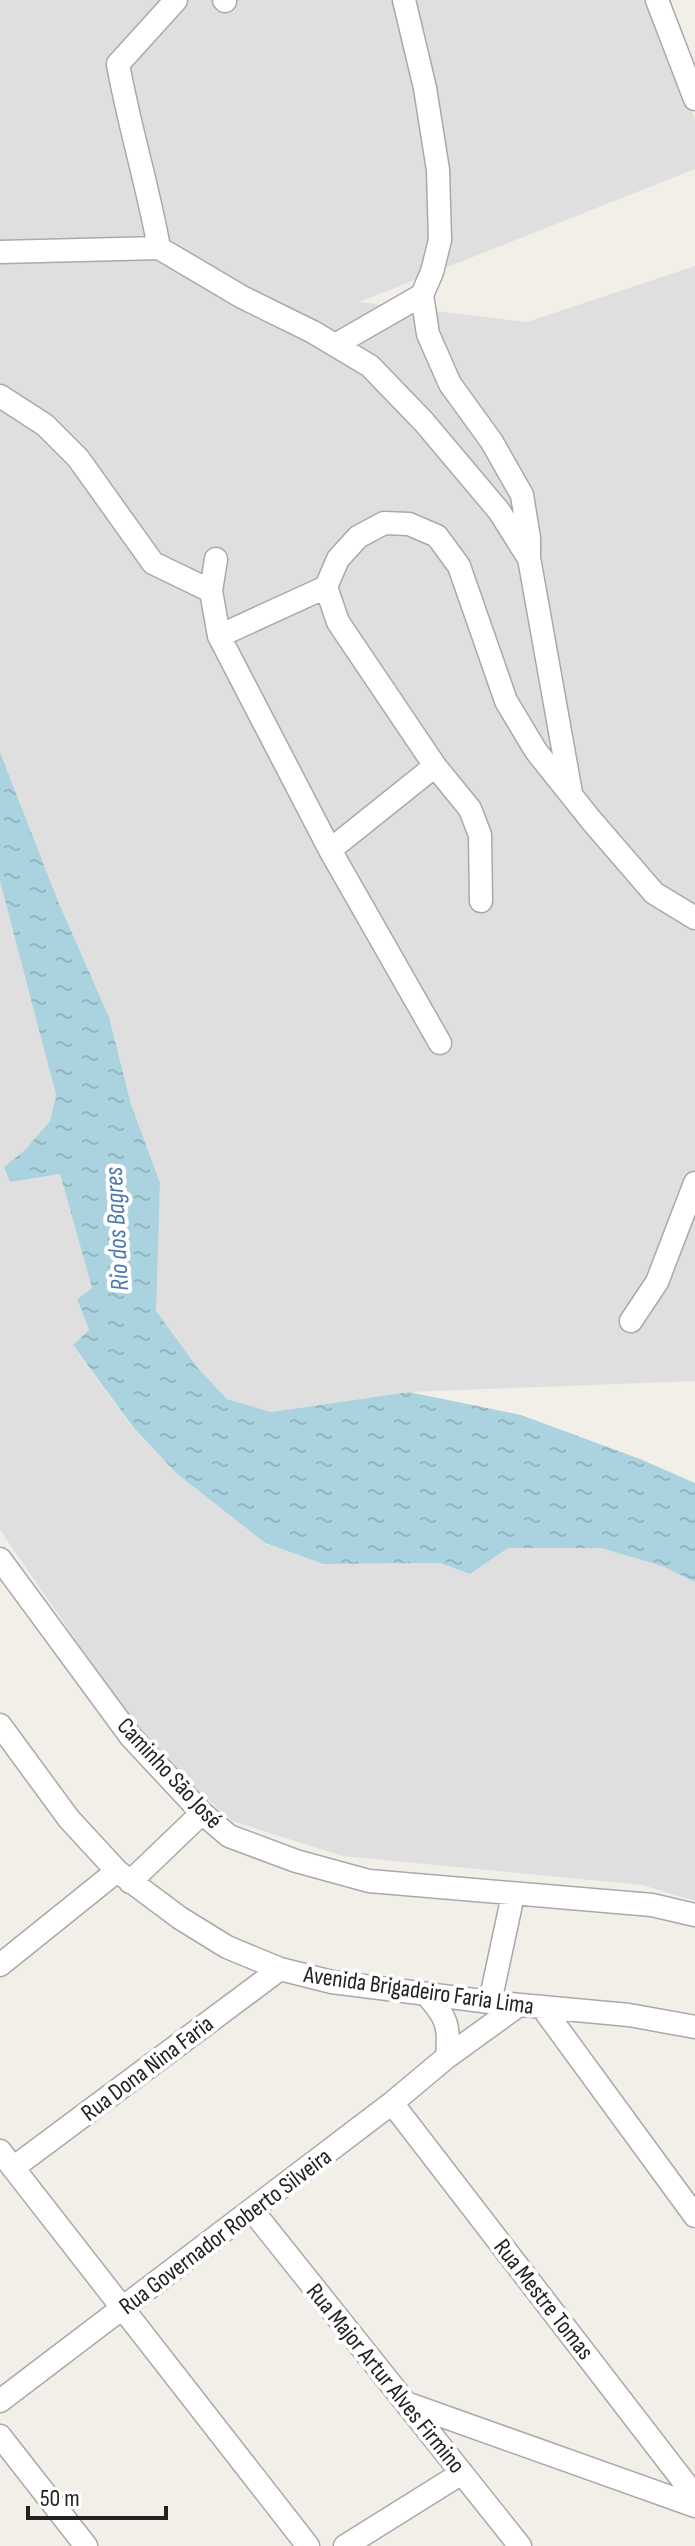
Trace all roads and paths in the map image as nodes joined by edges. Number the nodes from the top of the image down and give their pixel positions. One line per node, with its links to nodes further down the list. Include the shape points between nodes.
1 (176, 0): 5 (street, via 118,64)
2 (404, 0): 7 (street, via 438,170 440,240)
3 (657, 0): 4 (street)
4 (695, 99)
5 (159, 248): 6 (street); 8 (street)
6 (0, 252)
7 (422, 295): 8 (street); 10 (street, via 428,334 450,384 522,495)
8 (335, 345): 10 (street, via 370,366 424,422 499,511)
9 (0, 396): 13 (street, via 45,425 78,458 153,563)
10 (529, 558): 16 (street)
11 (216, 559): 13 (street)
12 (326, 587): 14 (street); 15 (street, via 338,622); 16 (street, via 338,559 358,537 384,523 409,524 437,536 459,566 506,701)
13 (211, 591): 14 (street)
14 (219, 636): 17 (street)
15 (435, 766): 17 (street); 18 (street, via 470,809 480,835)
16 (572, 796): 19 (street, via 654,893)
17 (330, 850): 20 (street)
18 (481, 901)
19 (695, 918)
20 (440, 1043)
21 (695, 1183): 22 (street, via 657,1282)
22 (631, 1321)
23 (0, 1559): 26 (street, Caminho São José, via 131,1737)
24 (0, 1725): 25 (street, Avenida Brigadeiro Faria Lima)
25 (7, 1749): 27 (street, Avenida Brigadeiro Faria Lima)
26 (202, 1813): 27 (street); 28 (street, Caminho São José, via 229,1836 369,1881)
27 (124, 1877): 30 (street); 31 (street, Avenida Brigadeiro Faria Lima, via 227,1947)
28 (513, 1895): 29 (street, Caminho São José, via 652,1905); 33 (street)
29 (695, 1915)
30 (0, 1965)
31 (280, 1969): 32 (street, Avenida Brigadeiro Faria Lima, via 332,1982); 38 (street, Rua Dona Nina Faria)
32 (426, 1994): 33 (street, Avenida Brigadeiro Faria Lima); 36 (street, via 449,2032)
33 (490, 2002): 34 (street, Avenida Brigadeiro Faria Lima)
34 (531, 2006): 35 (street, Avenida Brigadeiro Faria Lima); 36 (street, Rua Governador Roberto Silveira); 40 (street)
35 (695, 2027)
36 (447, 2057): 37 (street, Rua Governador Roberto Silveira)
37 (392, 2103): 39 (street, Rua Governador Roberto Silveira); 46 (street, Rua Mestre Tomas)
38 (7, 2160): 41 (street)
39 (252, 2210): 41 (street, Rua Governador Roberto Silveira); 43 (street, Rua Major Artur Alves Firmino)
40 (695, 2216)
41 (123, 2308): 42 (street, Rua Governador Roberto Silveira); 49 (street)
42 (0, 2401)
43 (404, 2403): 45 (street, Rua Major Artur Alves Firmino); 47 (street)
44 (0, 2436): 48 (street)
45 (462, 2473): 50 (street); 51 (street, Rua Major Artur Alves Firmino)
46 (695, 2496)
47 (695, 2506)
48 (86, 2546)
49 (308, 2546)
50 (345, 2546)
51 (520, 2546)

